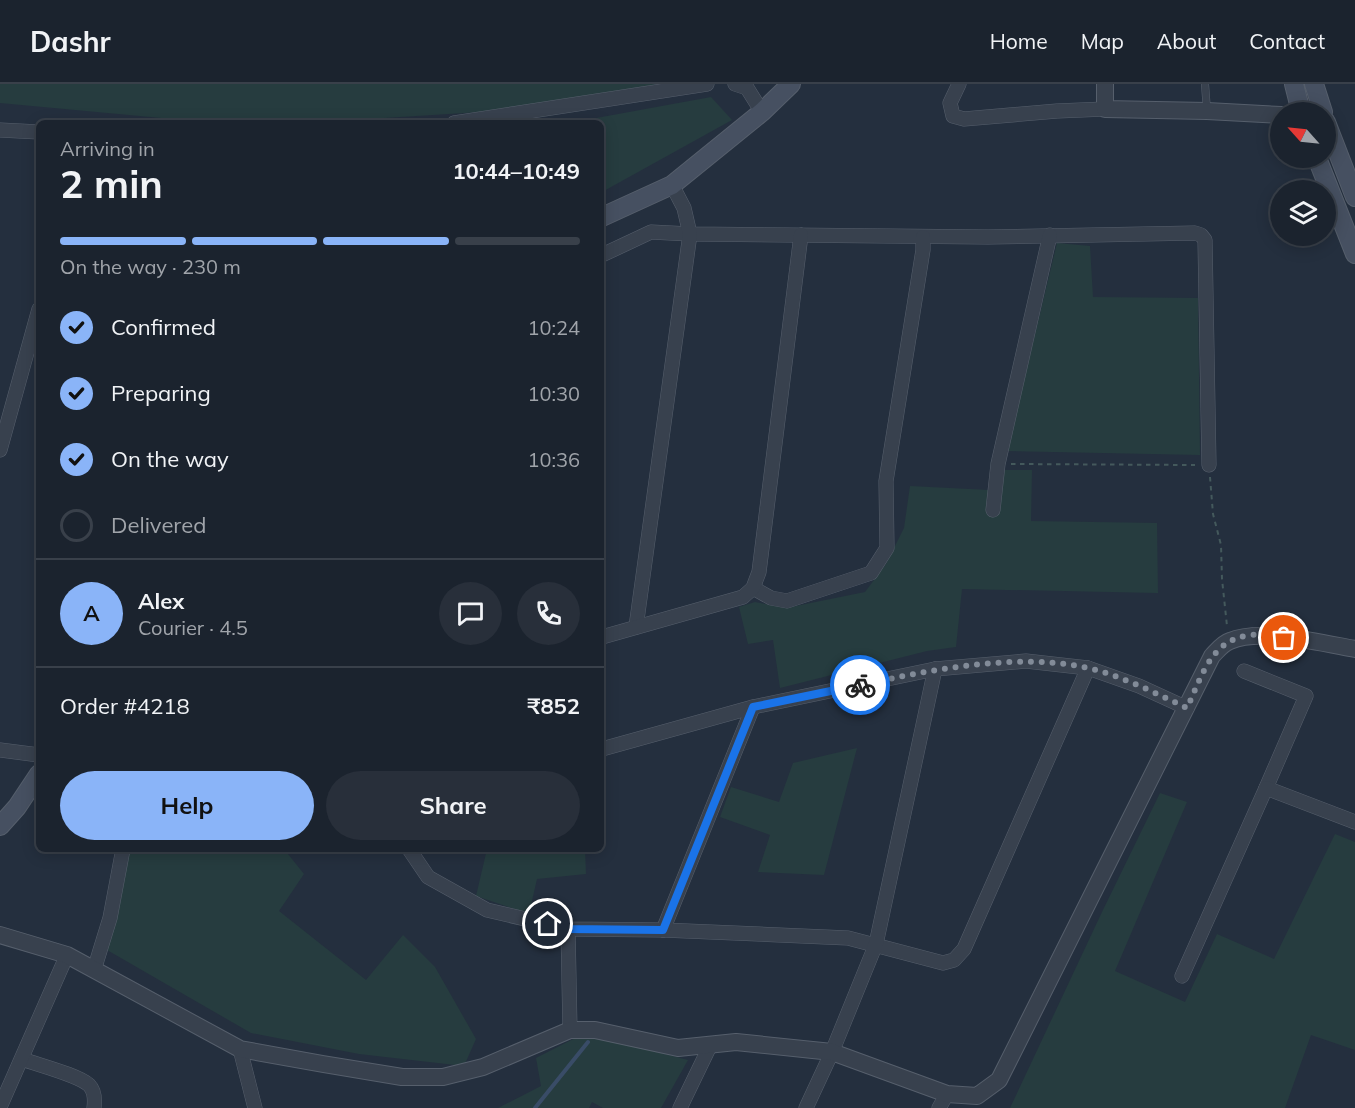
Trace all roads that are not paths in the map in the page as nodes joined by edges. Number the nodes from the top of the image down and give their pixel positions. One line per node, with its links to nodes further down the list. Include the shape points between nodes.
1 (707, 84): 15 (street)
2 (735, 84): 13 (street, via 747,88)
3 (791, 84): 13 (main road)
4 (959, 84): 11 (street, via 950,103 953,116 964,119)
5 (1105, 84): 11 (street)
6 (1205, 84): 12 (lane)
7 (1294, 84): 9 (main road)
8 (1314, 84): 10 (main road)
9 (1298, 102)
10 (1320, 102)
11 (1105, 109): 12 (street)
12 (1207, 111): 14 (street)
13 (762, 112): 20 (main road)
14 (1270, 115)
15 (473, 120)
16 (0, 130): 17 (street)
17 (36, 132)
18 (1336, 148): 21 (main road)
19 (1321, 168): 28 (main road)
20 (672, 184): 22 (main road); 23 (street, via 684,208)
21 (1355, 197)
22 (604, 216)
23 (690, 234): 25 (street); 27 (street, via 651,232); 34 (street)
24 (1050, 235): 26 (street); 31 (street, via 1195,232 1205,240); 32 (street, via 998,464)
25 (801, 236): 26 (street); 33 (street, via 759,572)
26 (923, 237): 33 (street, via 886,481 887,549 871,573 787,601)
27 (604, 254)
28 (1355, 254)
29 (36, 320): 30 (street)
30 (0, 448)
31 (1209, 465)
32 (993, 510)
33 (753, 588): 34 (street, via 743,597)
34 (636, 627): 35 (street)
35 (604, 636)
36 (1355, 649): 41 (street, via 1252,635 1228,641 1212,656)
37 (1088, 668): 38 (street, via 1026,661); 41 (street); 54 (street, via 964,950 954,960 943,963)
38 (935, 669): 40 (street); 54 (street)
39 (1244, 670): 46 (street, via 1306,696)
40 (753, 707): 42 (street); 52 (street)
41 (1187, 708): 63 (street, via 999,1080 977,1096)
42 (604, 748)
43 (0, 750): 44 (street)
44 (36, 755)
45 (36, 778): 48 (main road)
46 (1266, 788): 47 (street); 57 (street)
47 (1355, 822)
48 (0, 826)
49 (122, 852): 56 (street, via 110,918)
50 (411, 852): 51 (street, via 428,877 487,910)
51 (568, 929): 52 (street); 58 (street)
52 (663, 930): 54 (street, via 848,938)
53 (0, 935): 55 (street)
54 (876, 944): 61 (street)
55 (67, 955): 56 (street); 62 (street)
56 (94, 970): 60 (street)
57 (1182, 975)
58 (570, 1030): 59 (street, via 595,1030 678,1048); 60 (street, via 483,1067 443,1077 402,1077)
59 (710, 1046): 61 (street, via 736,1042); 67 (street)
60 (240, 1049): 66 (street)
61 (832, 1053): 63 (street); 68 (street)
62 (22, 1059): 64 (street); 65 (street, via 91,1086)
63 (943, 1101)
64 (0, 1107)
65 (94, 1108)
66 (255, 1108)
67 (680, 1108)
68 (806, 1108)

